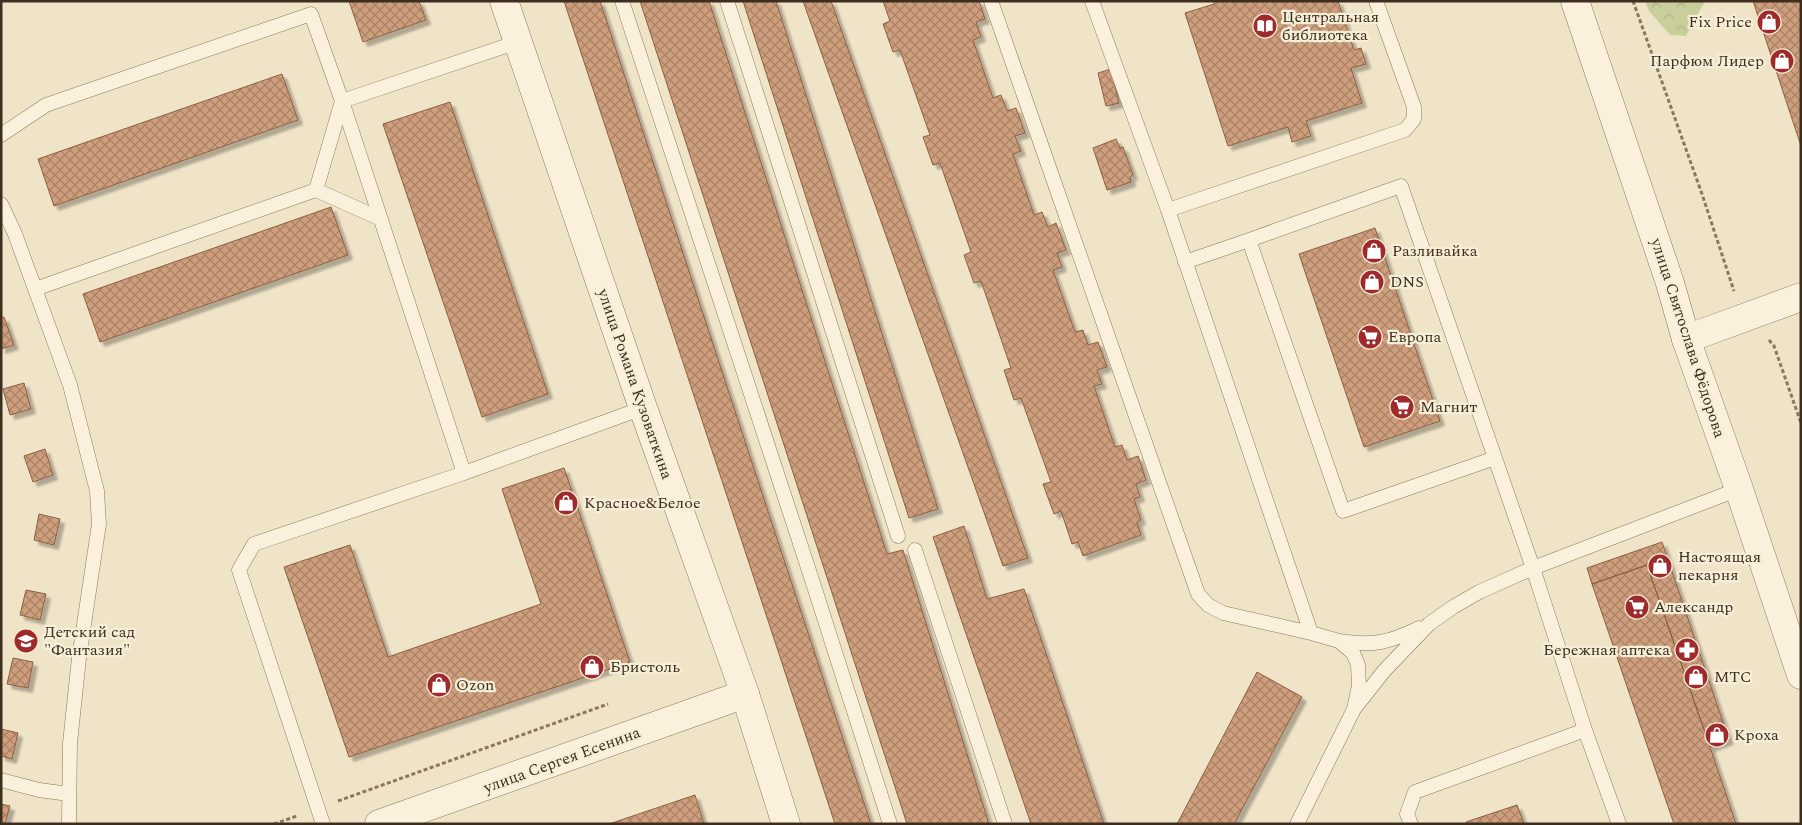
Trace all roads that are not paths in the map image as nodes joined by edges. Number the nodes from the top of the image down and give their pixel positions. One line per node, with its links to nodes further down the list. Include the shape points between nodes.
1 (504, 1): 9 (street, улица Романа Кузоваткина)
2 (622, 1): 41 (lane)
3 (726, 1): 25 (lane)
4 (991, 1): 29 (lane, via 1198,594 1208,606 1223,613)
5 (1092, 1): 14 (lane)
6 (1376, 1): 14 (lane, via 1414,107 1414,119 1405,130)
7 (1575, 1): 20 (street, улица Святослава Фёдорова)
8 (308, 8): 10 (lane); 11 (lane, via 46,105)
9 (518, 42): 10 (lane); 21 (street, улица Романа Кузоваткина)
10 (342, 102): 12 (lane); 15 (lane)
11 (1, 136)
12 (316, 190): 15 (lane); 18 (lane)
13 (1, 204): 18 (lane)
14 (1168, 210): 17 (lane)
15 (381, 219): 23 (lane)
16 (1249, 240): 17 (lane); 22 (lane, via 1343,511); 22 (lane, via 1401,186)
17 (1185, 262): 29 (lane)
18 (35, 289): 36 (lane, via 72,392 99,508 70,743)
19 (1801, 297): 20 (street)
20 (1686, 339): 24 (street, улица Святослава Фёдорова)
21 (643, 408): 23 (lane); 32 (street, улица Романа Кузоваткина)
22 (1495, 458): 27 (lane)
23 (464, 473): 38 (lane, via 254,544 239,570)
24 (1739, 489): 27 (lane); 31 (street, улица Святослава Фёдорова)
25 (898, 536)
26 (915, 550): 42 (lane)
27 (1533, 568): 28 (lane, via 1480,592); 34 (lane)
28 (1429, 624): 30 (lane, via 1376,644); 33 (lane, via 1384,671)
29 (1311, 633): 30 (lane)
30 (1339, 641): 33 (lane, via 1352,653 1358,665 1359,686)
31 (1801, 675)
32 (745, 694): 39 (street, улица Сергея Есенина, via 430,811); 40 (street, улица Романа Кузоваткина)
33 (1354, 709): 43 (lane)
34 (1584, 730): 44 (lane, via 1415,792 1407,814); 45 (lane)
35 (1, 780): 36 (lane)
36 (69, 794): 37 (lane)
37 (69, 824)
38 (323, 824)
39 (379, 824)
40 (786, 824)
41 (890, 824)
42 (1005, 824)
43 (1297, 824)
44 (1411, 824)
45 (1619, 824)

